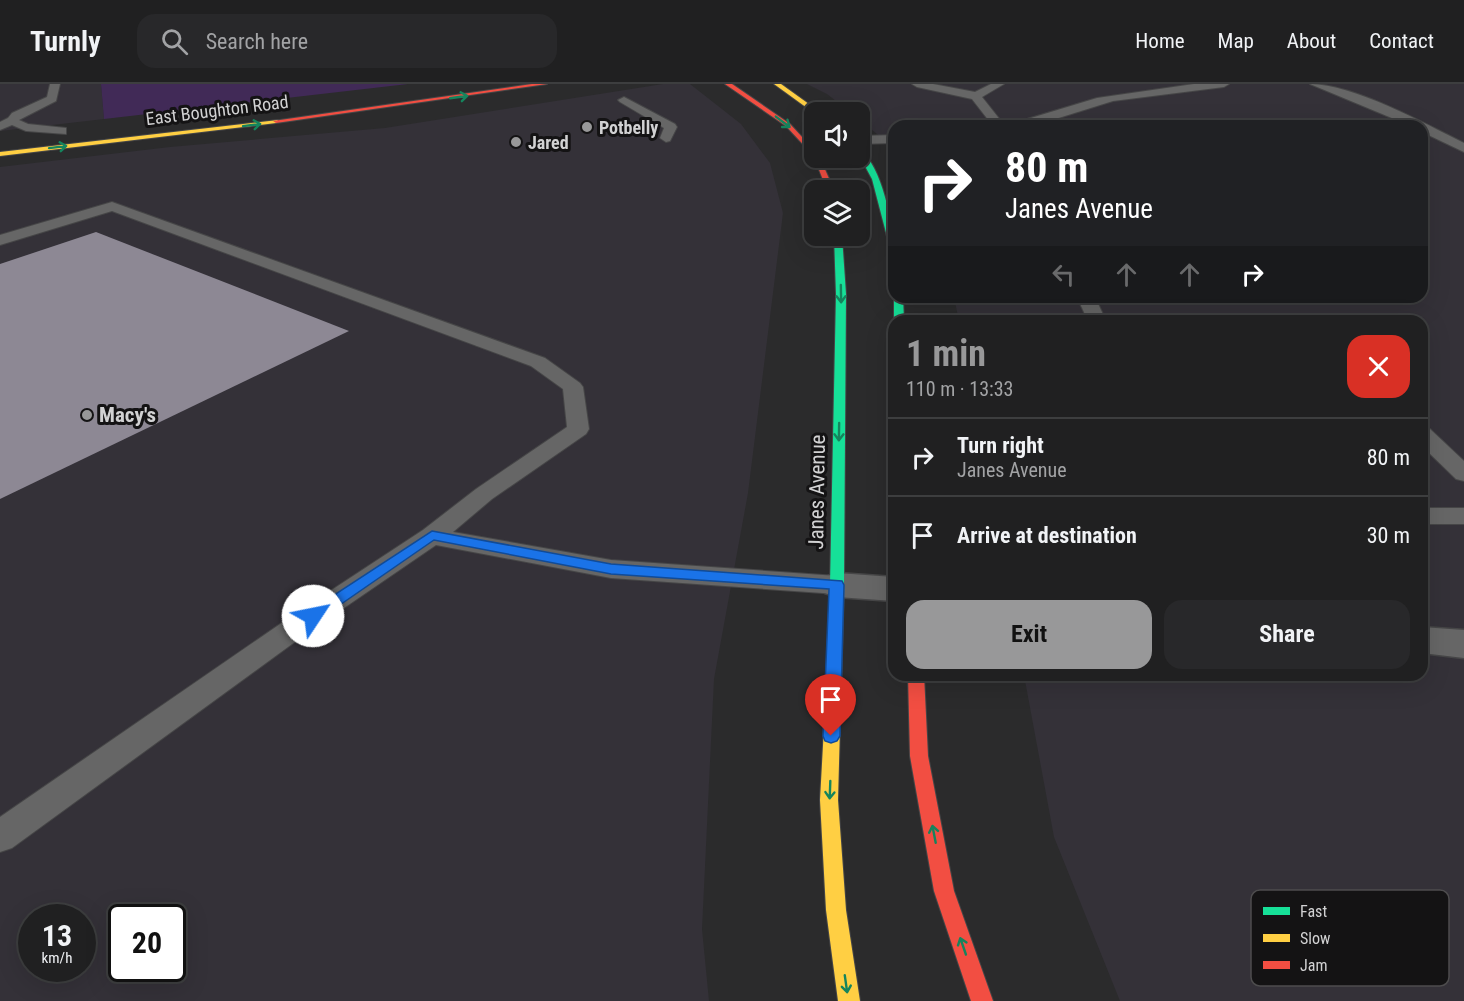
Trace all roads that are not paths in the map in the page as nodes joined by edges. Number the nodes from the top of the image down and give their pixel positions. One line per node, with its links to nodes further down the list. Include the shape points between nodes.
1 (55, 84): 18 (lane, via 52,99 16,115)
2 (454, 84): 19 (street, East Boughton Road)
3 (544, 84): 29 (street, East Boughton Road, one-way to 3)
4 (728, 84): 25 (street, one-way to 25)
5 (777, 84): 14 (street)
6 (917, 84): 11 (lane)
7 (999, 84): 11 (lane)
8 (1224, 84): 12 (lane)
9 (1315, 84): 17 (lane)
10 (1097, 87): 12 (lane)
11 (976, 96): 15 (lane)
12 (1128, 96): 16 (lane, via 1072,107)
13 (624, 100): 24 (lane, via 670,127)
14 (804, 103)
15 (994, 120)
16 (1042, 120)
17 (1407, 120)
18 (12, 121): 20 (lane); 22 (lane, via 26,127)
19 (131, 124)
20 (0, 126)
21 (1428, 130): 28 (lane)
22 (68, 131): 23 (street)
23 (0, 138)
24 (666, 138)
25 (804, 139)
26 (888, 139): 27 (lane)
27 (870, 140)
28 (1464, 148)
29 (0, 154)
30 (869, 168): 31 (street)
31 (888, 225)
32 (0, 240): 38 (lane, via 112,206 538,362 573,387 578,429 484,494)
33 (839, 246): 39 (street, Janes Avenue, one-way to 39, via 842,294)
34 (1428, 440): 35 (lane)
35 (1464, 474)
36 (1428, 516): 37 (lane)
37 (1464, 516)
38 (432, 536): 39 (lane, via 611,569); 44 (lane, via 293,629)
39 (837, 585): 40 (street); 45 (street, Janes Avenue, one-way to 45, via 829,800 836,910)
40 (888, 589)
41 (1428, 641): 42 (street)
42 (1464, 644)
43 (916, 681): 46 (street, one-way to 43, via 944,891 919,756)
44 (0, 837)
45 (849, 1001)
46 (982, 1001)

